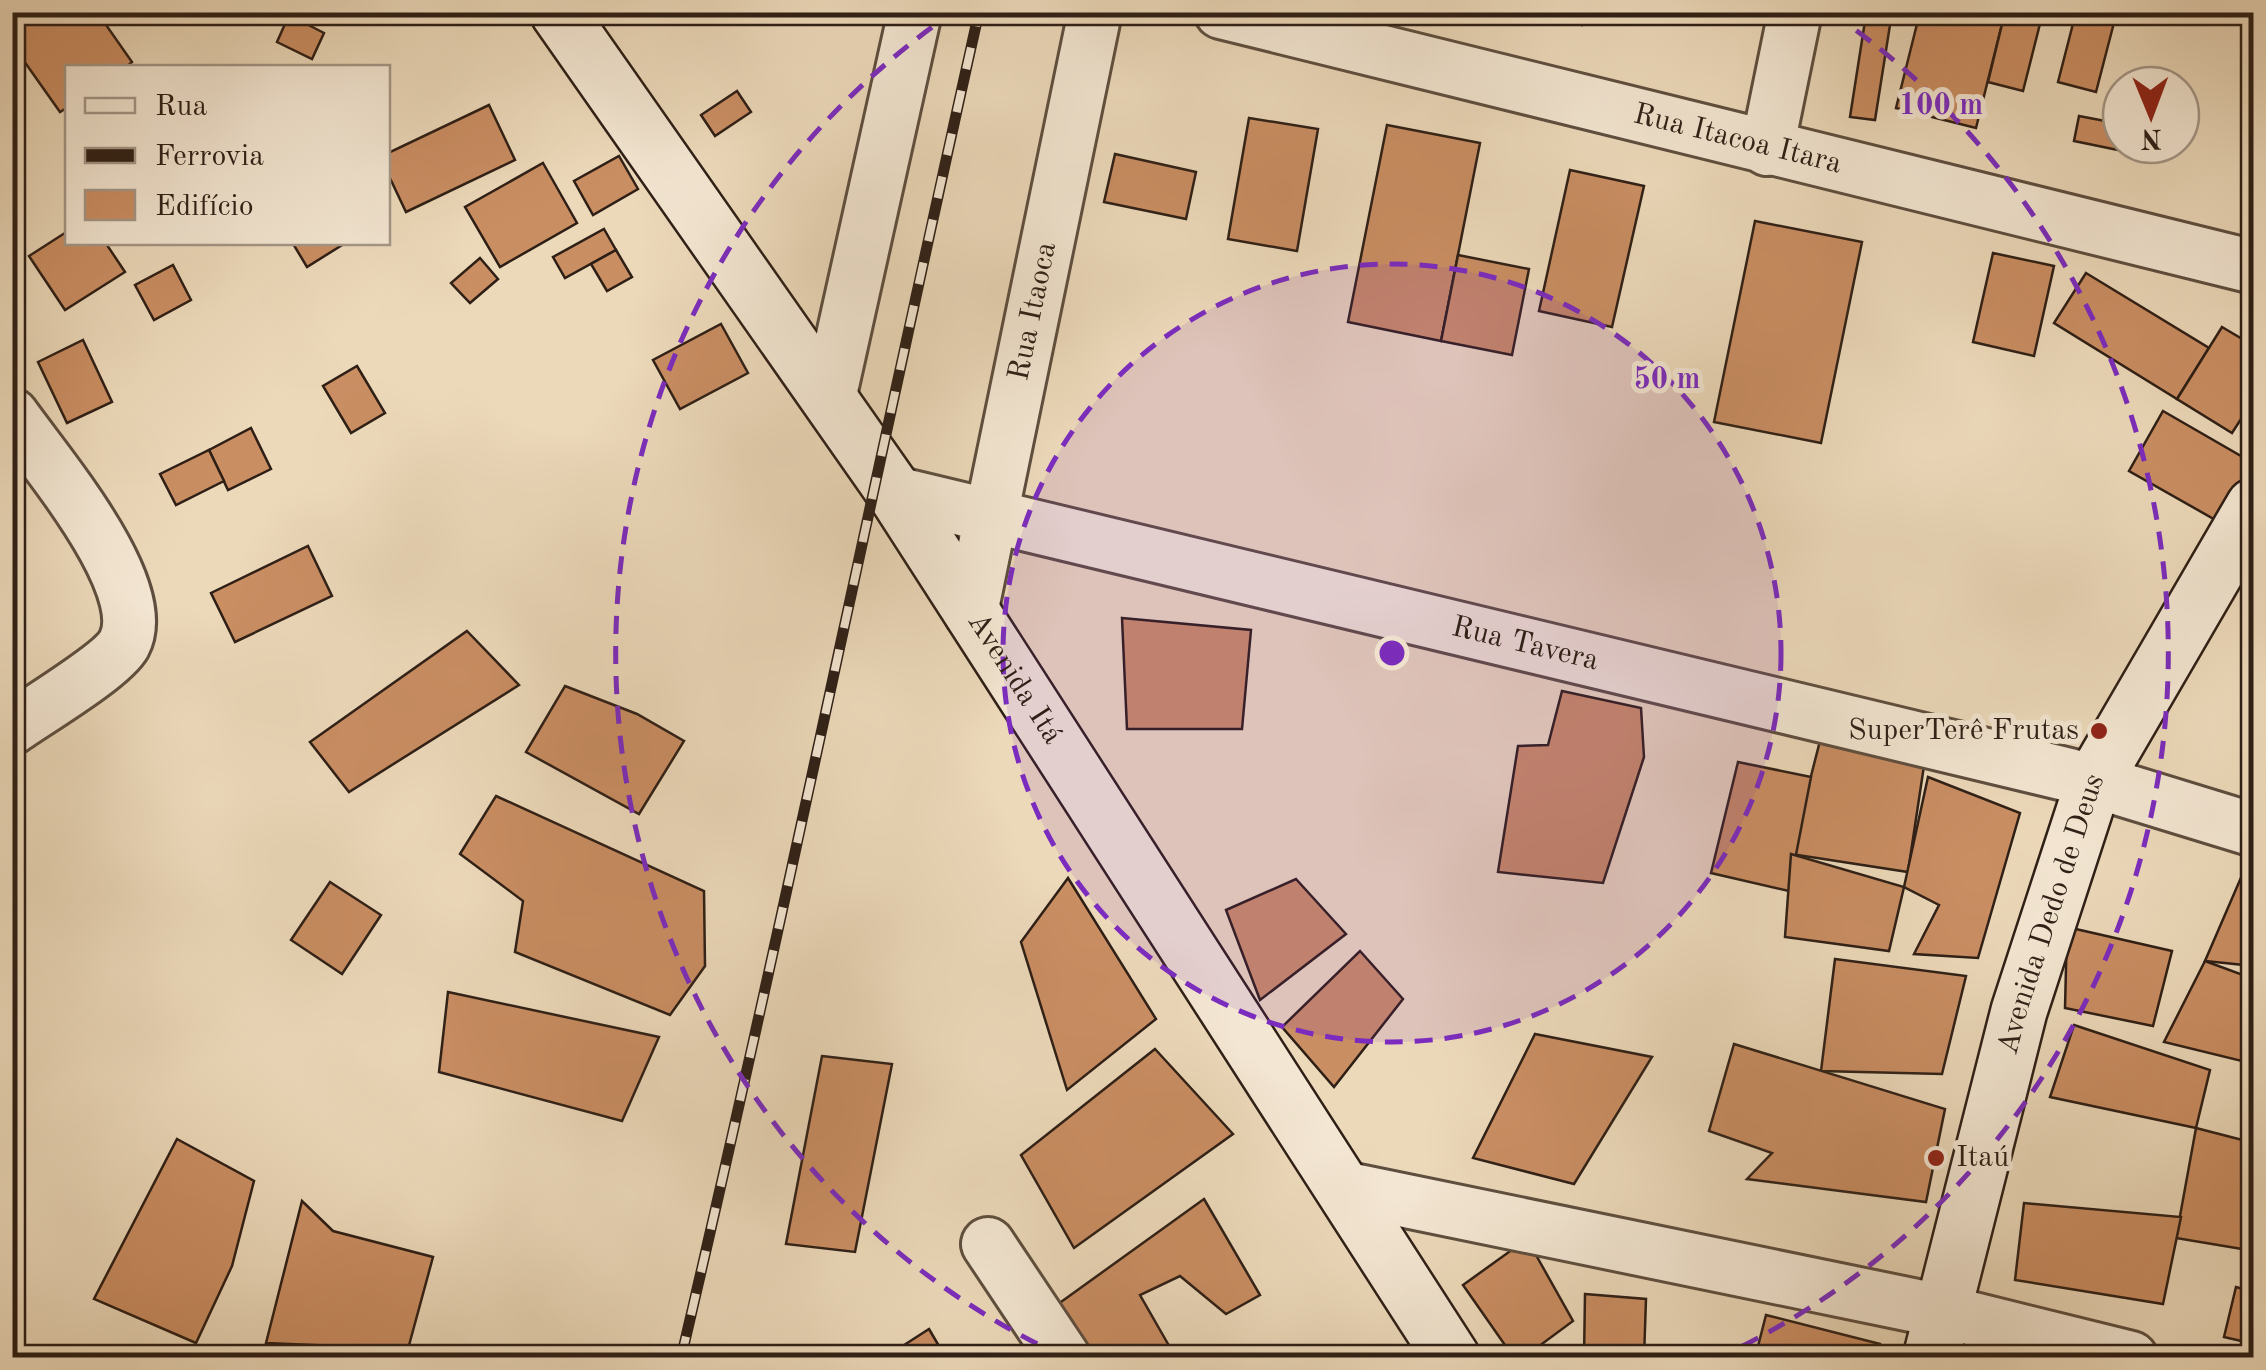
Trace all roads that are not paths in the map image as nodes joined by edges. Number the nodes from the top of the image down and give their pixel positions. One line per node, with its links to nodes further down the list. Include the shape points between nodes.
1 (558, 12): 8 (main road, Avenida Itá)
2 (915, 12): 8 (street)
3 (1094, 12): 12 (street, Rua Itaoca)
4 (1221, 12): 6 (street, Rua Itacoa Itara)
5 (1795, 12): 6 (street)
6 (1767, 149): 7 (street, Rua Itacoa Itara)
7 (2254, 267)
8 (829, 398): 10 (main road, Avenida Itá)
9 (12, 416): 14 (street, via 120,576 131,614 124,644 110,659)
10 (895, 493): 12 (street, Rua Tavera); 13 (main road, Avenida Itá)
11 (2254, 506): 15 (main road, Avenida Dedo de Deus)
12 (988, 519): 13 (street, Rua Itaoca); 15 (street, Rua Tavera)
13 (971, 613): 17 (main road, Avenida Itá)
14 (12, 728)
15 (2094, 781): 16 (street, Rua Tavera); 19 (main road, Avenida Dedo de Deus, via 2020,1010)
16 (2254, 830)
17 (1343, 1188): 19 (street); 21 (main road, Avenida Itá)
18 (988, 1244): 20 (street)
19 (1936, 1334): 22 (street)
20 (1064, 1358)
21 (1452, 1358)
22 (2131, 1358)

